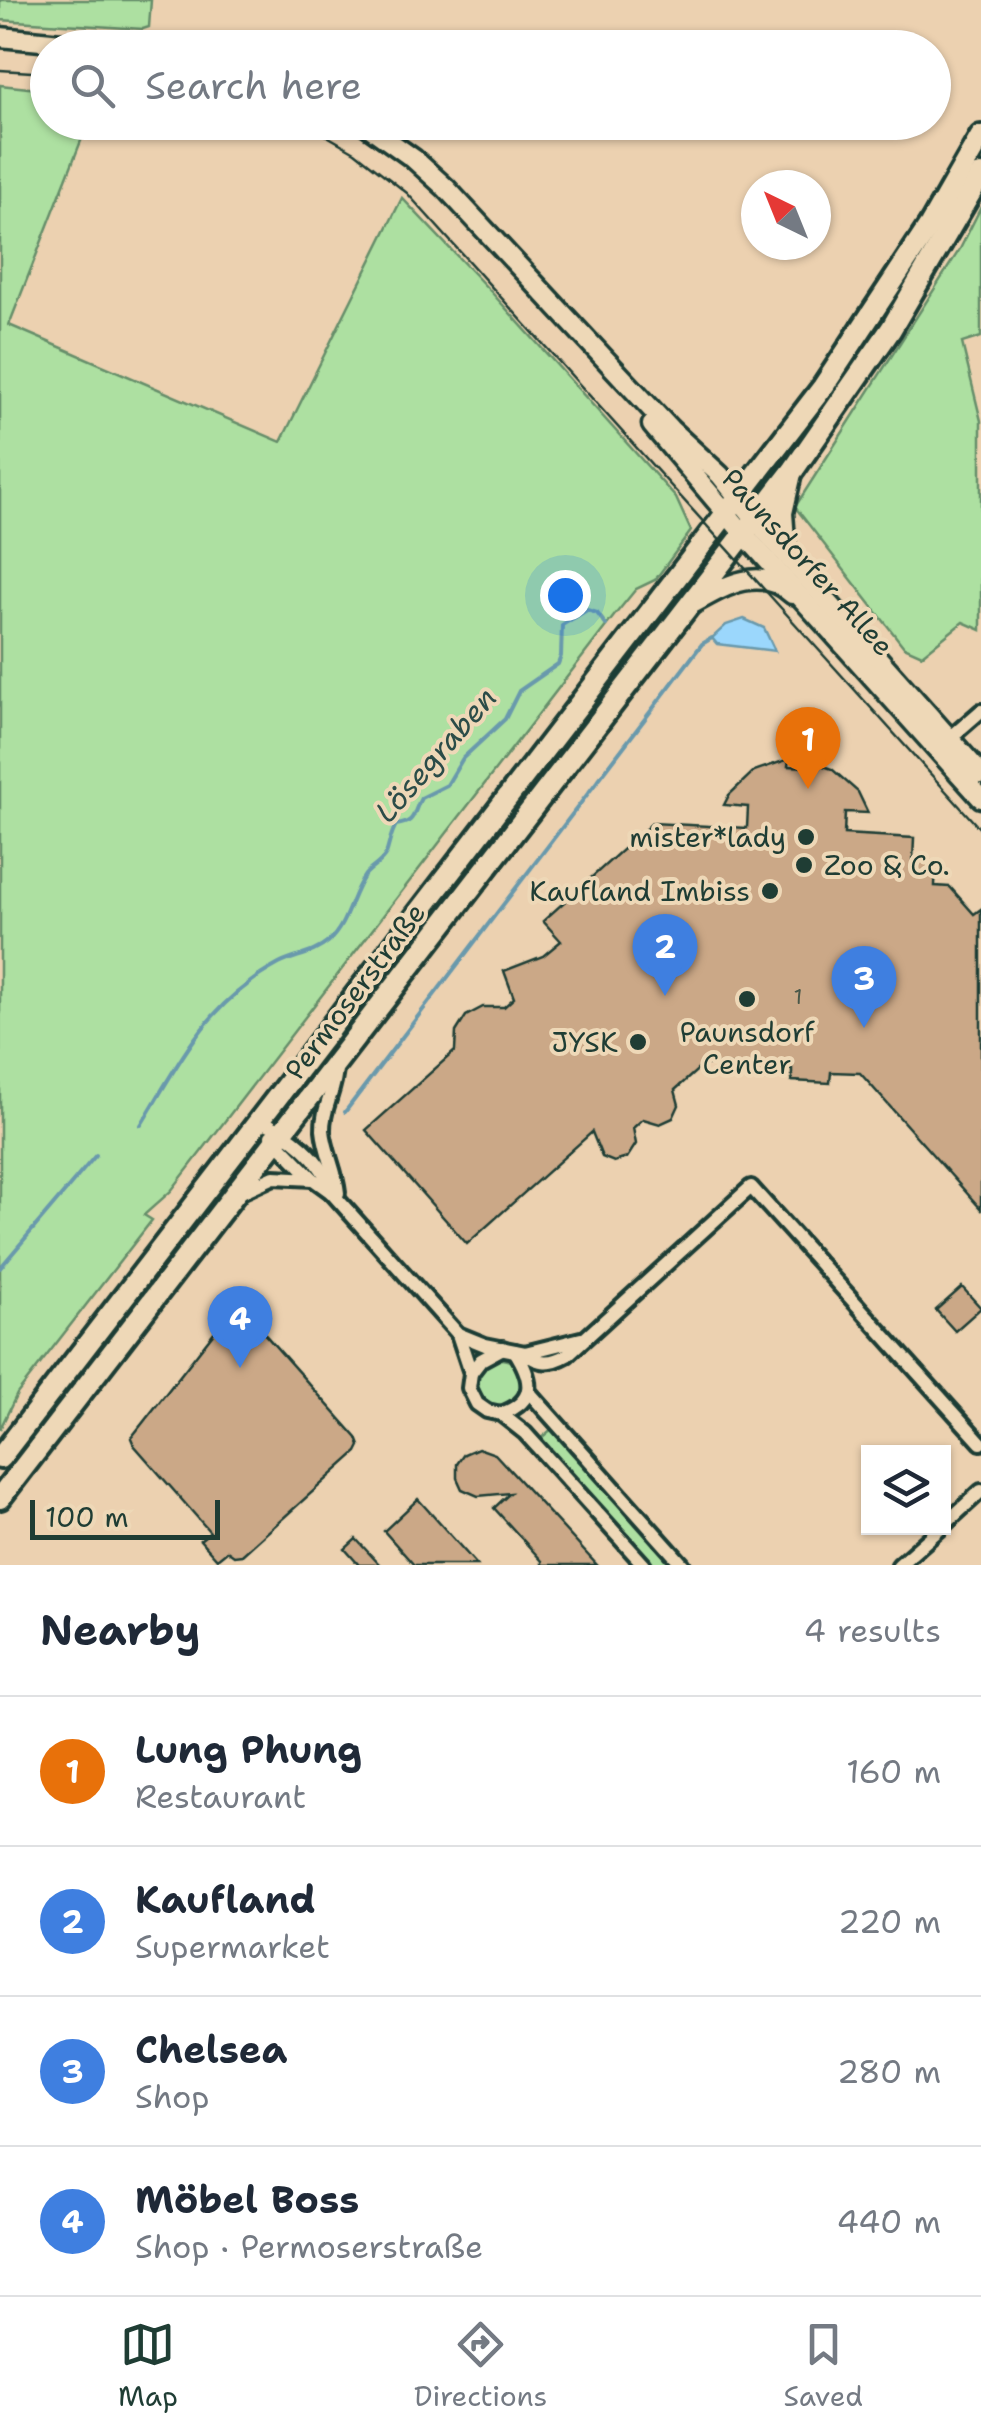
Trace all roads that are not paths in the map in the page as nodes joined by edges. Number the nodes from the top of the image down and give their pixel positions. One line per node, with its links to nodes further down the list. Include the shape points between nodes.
1 (0, 37): 2 (main road)
2 (30, 40)
3 (981, 136): 7 (main road, Permoserstraße, via 875,310)
4 (387, 140): 7 (main road, Paunsdorfer Allee, via 446,188 601,357 634,405)
5 (981, 175): 6 (main road, Permoserstraße, via 891,330)
6 (794, 469): 8 (main road, Permoserstraße); 9 (main road, via 783,513)
7 (734, 506): 8 (main road, Paunsdorfer Allee); 17 (main road, Permoserstraße)
8 (749, 526): 9 (main road, Paunsdorfer Allee); 10 (main road, Permoserstraße); 11 (main road, Paunsdorfer Allee)
9 (786, 554): 13 (main road, Paunsdorfer Allee)
10 (685, 609): 11 (main road, via 734,581 766,580 785,587); 16 (main road, Permoserstraße)
11 (820, 618): 13 (main road, Paunsdorfer Allee)
12 (981, 711): 13 (street)
13 (943, 744): 14 (main road, Paunsdorfer Allee); 15 (main road, Paunsdorfer Allee)
14 (981, 774)
15 (981, 798)
16 (336, 1061): 18 (main road, Permoserstraße); 21 (street, via 323,1127)
17 (260, 1120): 18 (street); 28 (main road, Permoserstraße)
18 (279, 1136): 19 (street); 20 (main road, Permoserstraße); 21 (street, via 328,1180)
19 (313, 1180): 20 (street, via 274,1177); 21 (street)
20 (232, 1196): 30 (main road, Permoserstraße)
21 (335, 1196): 22 (street)
22 (458, 1334): 23 (street); 24 (street)
23 (514, 1350): 24 (street, via 481,1360); 25 (street); 27 (street, via 581,1339 751,1187)
24 (470, 1373): 26 (street, via 476,1404)
25 (528, 1391): 26 (street); 34 (street)
26 (501, 1414): 33 (street)
27 (981, 1443)
28 (0, 1458)
29 (981, 1491): 31 (street)
30 (0, 1498)
31 (951, 1518)
32 (932, 1535): 35 (street)
33 (644, 1565)
34 (684, 1565)
35 (899, 1565)

